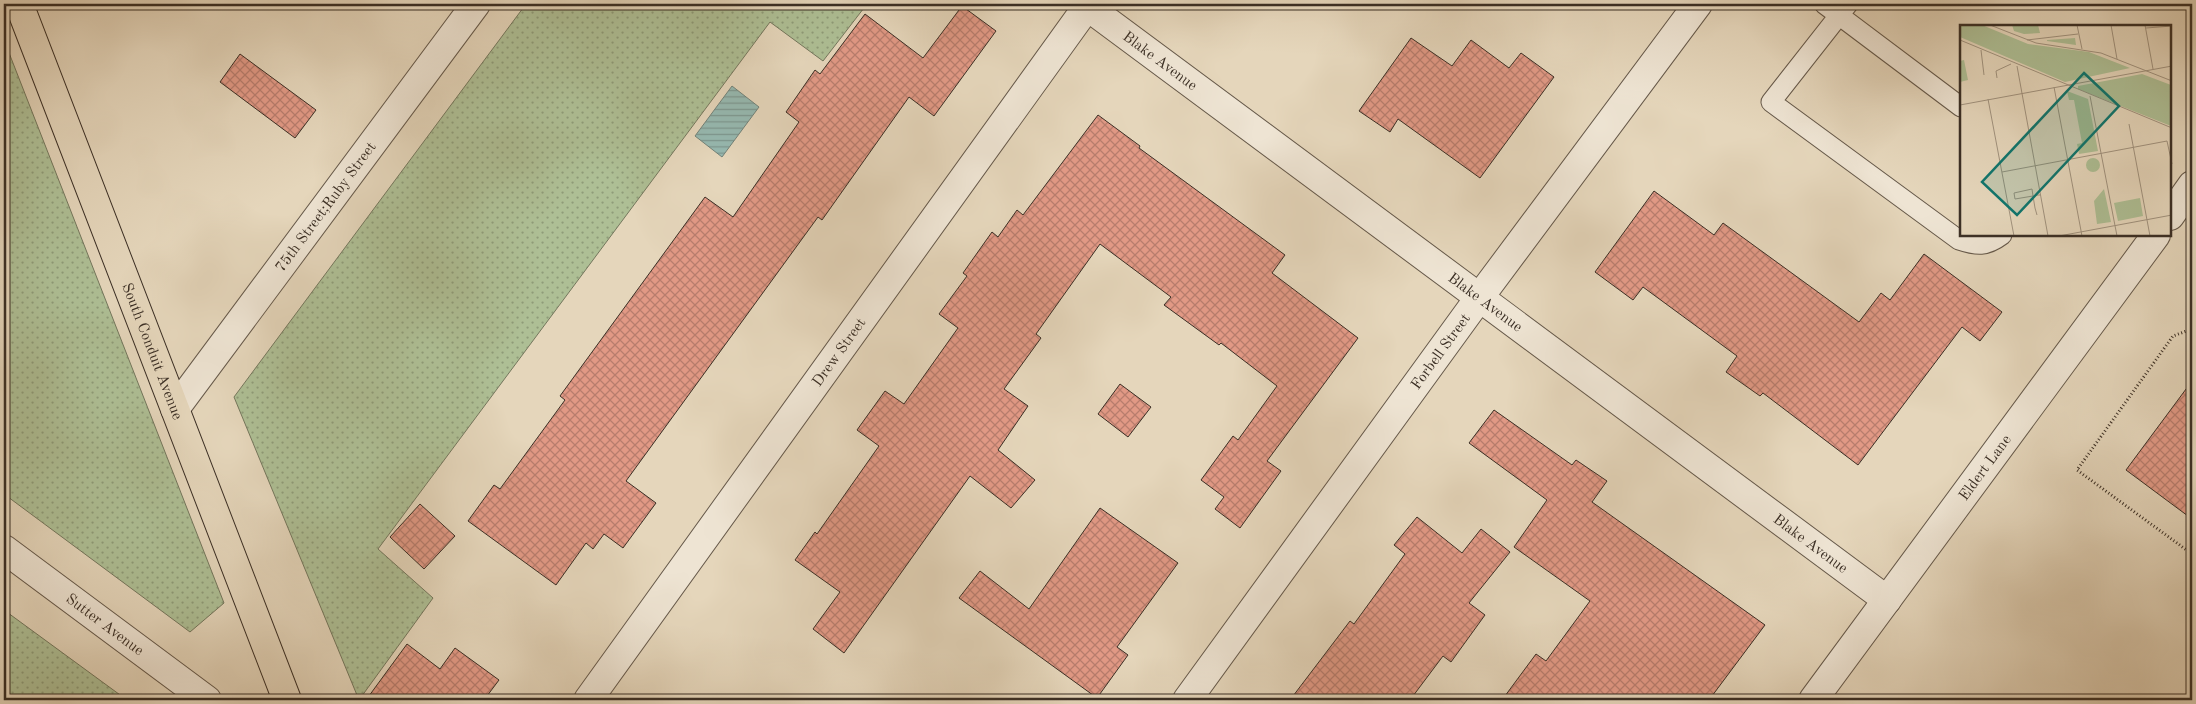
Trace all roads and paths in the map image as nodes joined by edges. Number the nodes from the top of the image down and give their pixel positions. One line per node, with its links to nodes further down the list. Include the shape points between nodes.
1 (19, 4): 14 (main road, South Conduit Avenue)
2 (476, 4): 14 (street, 75th Street;Ruby Street)
3 (1698, 4): 12 (street, Forbell Street)
4 (1824, 4): 6 (lane)
5 (1087, 5): 12 (street, Blake Avenue); 20 (street, Drew Street)
6 (1844, 9): 7 (lane); 10 (lane, via 1771,102 1959,240 1977,246 1991,244)
7 (1960, 106)
8 (2192, 185): 9 (street)
9 (2171, 215)
10 (2001, 236)
11 (2155, 236): 17 (street, Eldert Lane)
12 (1479, 298): 17 (street, Blake Avenue); 21 (street, Forbell Street)
13 (2192, 329): 16 (path, via 2174,336 2077,470)
14 (175, 409): 19 (main road, South Conduit Avenue)
15 (4, 549): 18 (street, Sutter Avenue)
16 (2192, 554)
17 (1887, 600): 22 (street, Eldert Lane)
18 (207, 700)
19 (287, 700)
20 (588, 700)
21 (1187, 700)
22 (1813, 700)

